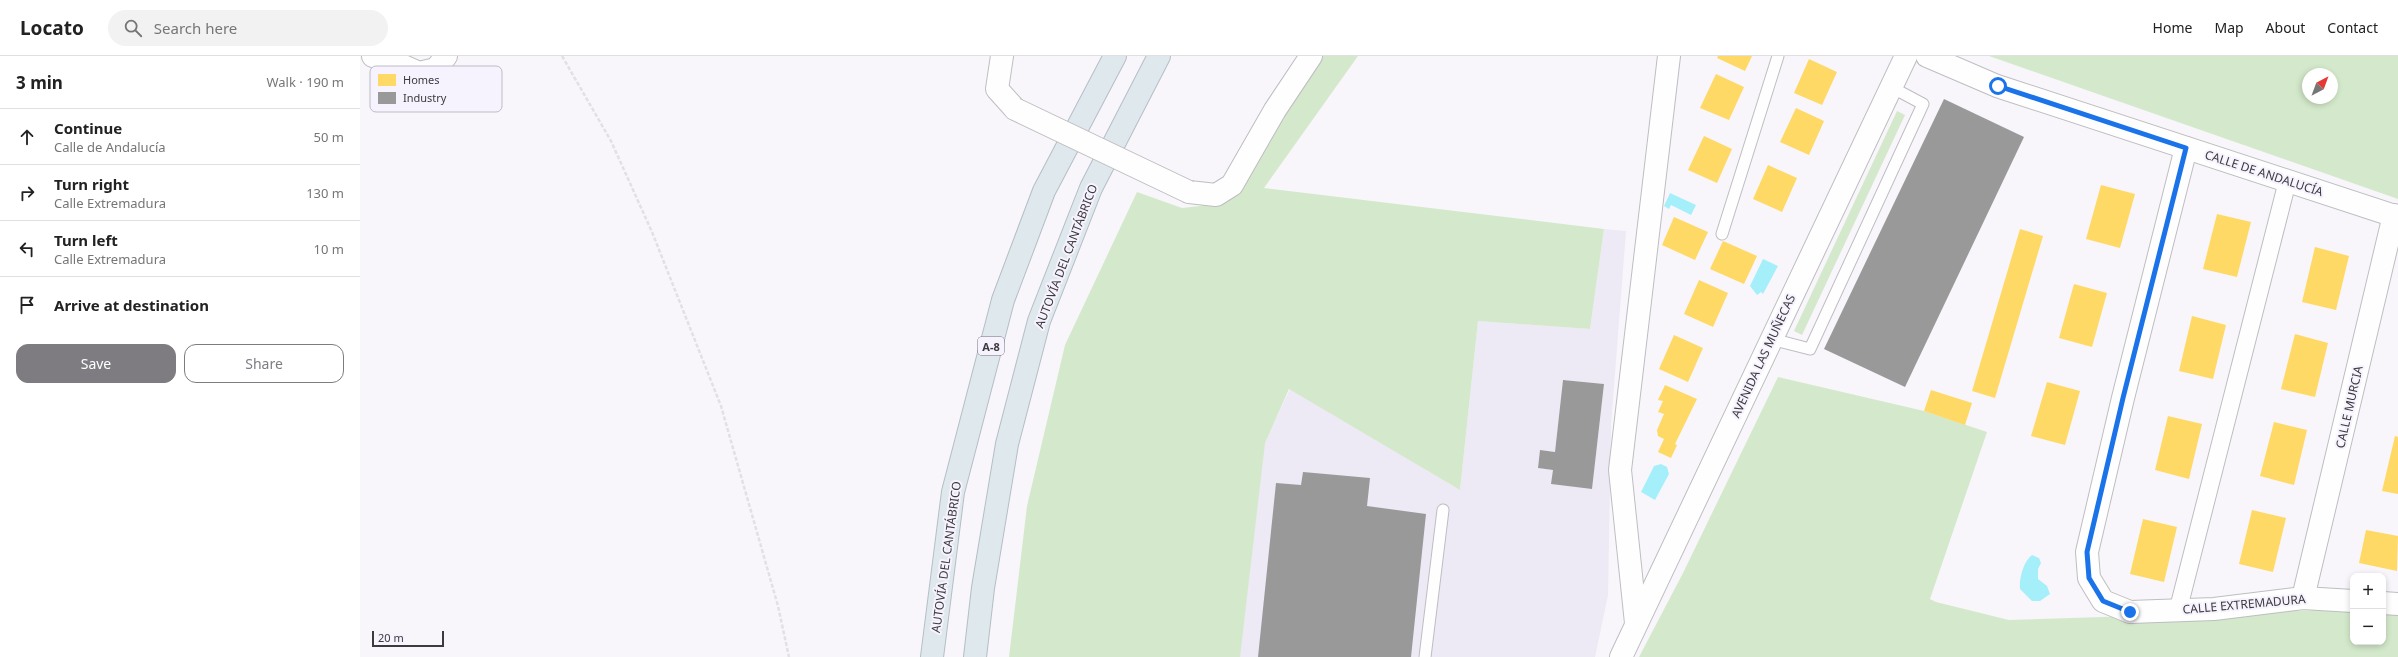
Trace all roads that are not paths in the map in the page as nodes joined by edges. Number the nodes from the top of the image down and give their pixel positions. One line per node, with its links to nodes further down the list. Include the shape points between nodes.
1 (373, 56): 11 (street)
2 (446, 56): 12 (street)
3 (1002, 56): 6 (street, bridge, via 997,89 1015,109 1189,192 1216,196 1232,185 1275,110)
4 (1115, 56): 26 (highway, AUTOVÍA DEL CANTÁBRICO / A-8, via 1044,191 1003,300 953,492)
5 (1159, 56): 27 (highway, AUTOVÍA DEL CANTÁBRICO, via 1091,188 1039,321 1007,444 982,588)
6 (1311, 56)
7 (1669, 56): 25 (street, via 1620,470)
8 (1778, 56): 17 (lane)
9 (1906, 56): 13 (street, AVENIDA LAS MUÑECAS)
10 (1927, 56): 14 (street, CALLE DE ANDALUCÍA, via 1998,86)
11 (403, 66)
12 (438, 66)
13 (1891, 87): 18 (street, AVENIDA LAS MUÑECAS); 18 (lane, via 1923,104 1810,349)
14 (2186, 148): 15 (street, CALLE DE ANDALUCÍA); 24 (street, CALLE EXTREMADURA, via 2087,552 2089,578 2103,601 2130,612)
15 (2288, 180): 16 (street, CALLE DE ANDALUCÍA); 24 (street)
16 (2396, 216): 20 (street, CALLE MURCIA)
17 (1722, 234)
18 (1771, 339): 25 (street, AVENIDA LAS MUÑECAS)
19 (1442, 510): 28 (lane)
20 (2303, 598): 21 (street, CALLE EXTREMADURA); 24 (street, CALLE EXTREMADURA, via 2214,609)
21 (2350, 601)
22 (2386, 603): 23 (street)
23 (2398, 604)
24 (2178, 610)
25 (1636, 624): 29 (street, AVENIDA LAS MUÑECAS)
26 (932, 657)
27 (976, 657)
28 (1425, 657)
29 (1621, 657)

